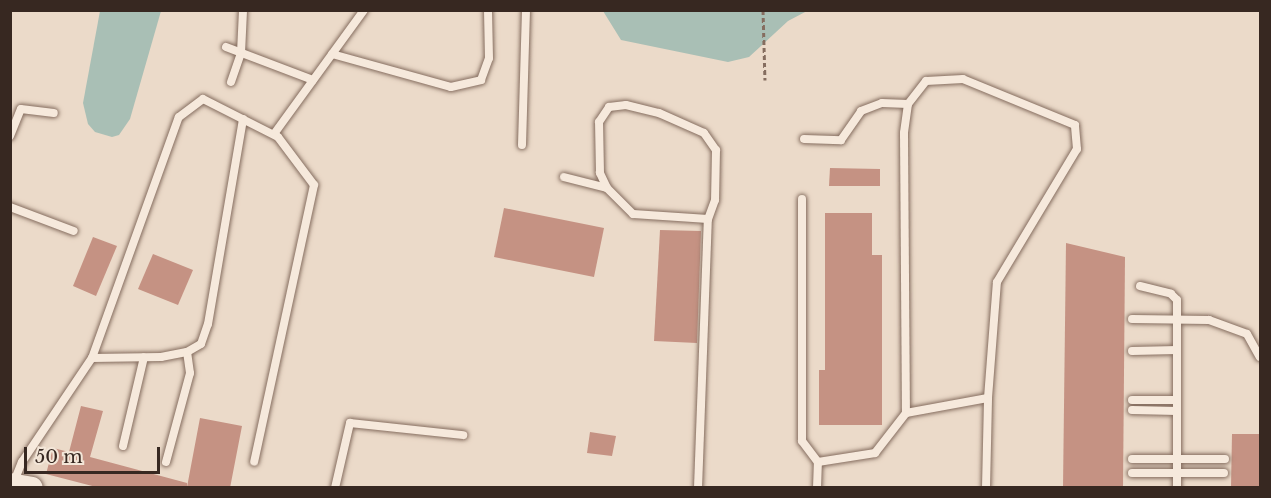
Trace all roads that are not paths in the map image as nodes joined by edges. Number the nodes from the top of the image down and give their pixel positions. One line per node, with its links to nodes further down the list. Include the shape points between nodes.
1 (243, 10): 6 (lane)
2 (364, 10): 7 (lane)
3 (488, 10): 7 (lane, via 489,58 482,80 451,87)
4 (526, 10): 16 (lane)
5 (226, 47): 6 (lane)
6 (241, 53): 8 (lane); 9 (lane)
7 (332, 54): 8 (lane)
8 (313, 80): 13 (lane)
9 (231, 82)
10 (908, 104): 15 (lane, via 882,103 861,111 841,140); 32 (lane, via 926,81 963,79 1075,125 1077,149 997,282); 37 (lane, via 904,133)
11 (54, 113): 14 (lane, via 21,109)
12 (243, 119): 13 (lane); 28 (lane, via 208,324 201,344); 31 (lane, via 203,99 179,117)
13 (274, 134): 44 (lane, via 314,185)
14 (10, 136)
15 (804, 139)
16 (522, 145)
17 (564, 177): 18 (lane)
18 (607, 188): 21 (lane, via 633,214); 21 (lane, via 600,173 599,122 609,106 626,105 658,113 704,134 716,150 715,200)
19 (802, 200): 45 (lane, via 802,441)
20 (10, 207): 22 (lane)
21 (708, 219): 51 (lane)
22 (74, 231)
23 (1140, 286): 25 (lane, via 1175,296)
24 (1132, 319): 25 (lane)
25 (1177, 319): 26 (lane); 30 (lane, via 1209,320 1247,334)
26 (1177, 350): 27 (lane); 34 (lane)
27 (1132, 351)
28 (187, 352): 29 (lane); 43 (lane, via 190,373)
29 (144, 357): 31 (lane); 39 (lane)
30 (1260, 357)
31 (92, 358): 49 (lane, via 22,462)
32 (988, 398): 37 (lane); 53 (lane)
33 (1132, 400): 34 (lane)
34 (1177, 400): 36 (lane)
35 (1132, 410): 36 (lane)
36 (1177, 411): 41 (lane)
37 (906, 413): 45 (lane, via 875,453)
38 (463, 435): 50 (lane, via 350,423)
39 (123, 446)
40 (1132, 459): 41 (lane)
41 (1177, 459): 42 (lane); 47 (lane)
42 (1225, 459)
43 (166, 462)
44 (254, 462)
45 (818, 462): 52 (lane)
46 (1132, 473): 47 (lane)
47 (1177, 473): 48 (lane); 54 (lane)
48 (1224, 473)
49 (19, 485)
50 (335, 488)
51 (698, 488)
52 (817, 488)
53 (986, 488)
54 (1177, 488)

